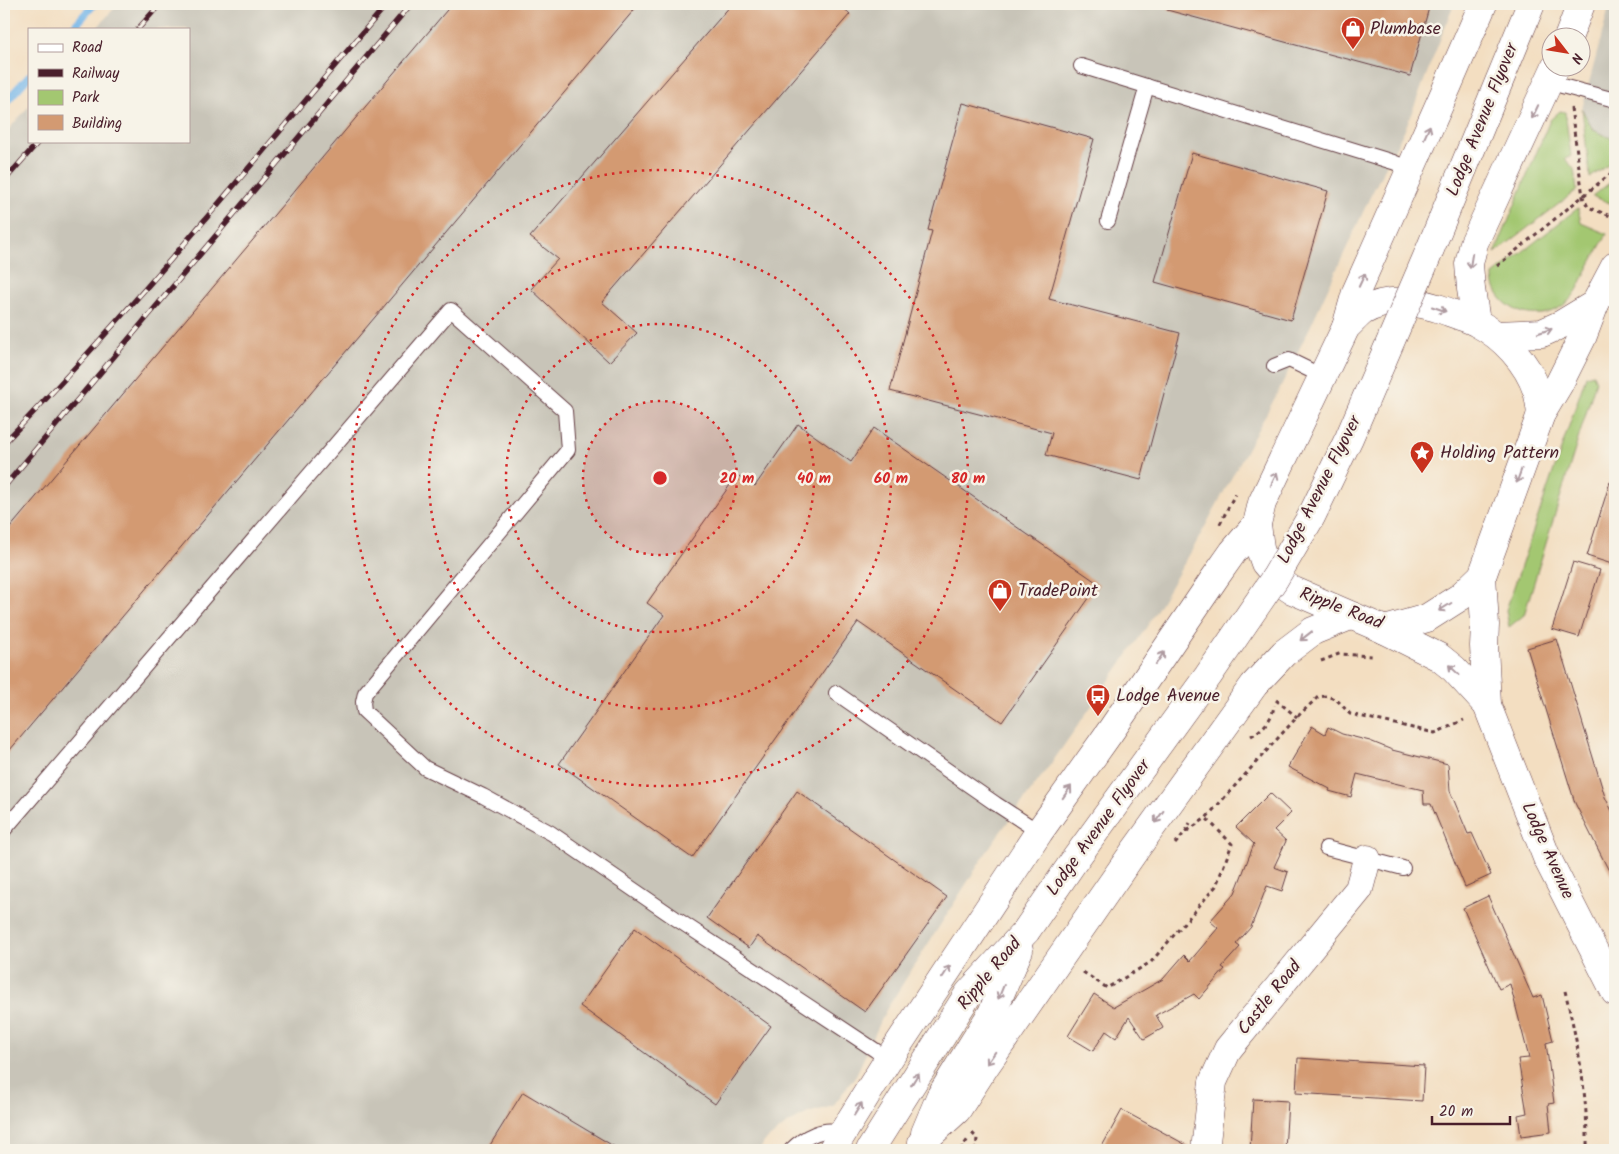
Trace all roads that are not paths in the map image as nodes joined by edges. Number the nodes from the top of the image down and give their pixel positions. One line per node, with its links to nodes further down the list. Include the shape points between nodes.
1 (1482, 4): 10 (main road, one-way to 1)
2 (1531, 4): 30 (main road, Lodge Avenue Flyover, bridge, via 1426,259 1312,516 1275,578 1208,676)
3 (1581, 4): 4 (main road)
4 (1572, 28)
5 (1081, 66): 8 (lane)
6 (1550, 78): 15 (main road, one-way to 15, via 1474,243 1469,264 1471,289)
7 (1555, 78): 9 (lane, via 1562,86)
8 (1147, 86): 10 (lane); 11 (lane)
9 (1615, 99)
10 (1411, 169): 14 (main road, one-way to 10, via 1356,292)
11 (1108, 221)
12 (1615, 266): 13 (main road, Ripple Road)
13 (1595, 304): 15 (main road, Ripple Road, one-way to 13, via 1542,333); 18 (main road, Ripple Road, via 1582,338)
14 (1346, 327): 15 (main road, Ripple Road, one-way to 15, via 1363,312 1381,304 1404,301 1437,308); 17 (main road, Ripple Road)
15 (1486, 329): 18 (main road, Ripple Road, via 1520,359 1538,392)
16 (1274, 366): 17 (lane, via 1289,360)
17 (1322, 376): 19 (main road, Ripple Road, one-way to 17, via 1262,504)
18 (1541, 414): 20 (main road, Ripple Road, one-way to 20)
19 (1257, 524): 21 (main road, Ripple Road, via 1265,563 1283,584); 26 (main road, one-way to 19, via 1214,578)
20 (1482, 576): 22 (main road, Ripple Road, one-way to 22, via 1460,597 1427,618); 24 (main road, Lodge Avenue)
21 (1350, 616): 22 (main road, Ripple Road); 34 (main road, one-way to 34, via 1313,631 1266,670 1134,853 957,1110)
22 (1385, 630): 24 (main road, Lodge Avenue, one-way to 22, via 1439,657)
23 (836, 693): 26 (lane)
24 (1487, 705): 31 (main road, Lodge Avenue, via 1547,858)
25 (4, 830): 32 (lane, via 451,310 565,411 568,450 365,693 364,711 425,768 551,833)
26 (1039, 832): 32 (main road, one-way to 26)
27 (1326, 848): 28 (lane)
28 (1367, 859): 29 (lane); 37 (main road, Castle Road, via 1359,888 1228,1049 1213,1082)
29 (1403, 868)
30 (1026, 931): 34 (main road, Ripple Road, one-way to 34, via 992,1013 940,1097); 36 (main road, Ripple Road, one-way to 30, via 970,993)
31 (1615, 992)
32 (888, 1060): 33 (main road, one-way to 32)
33 (838, 1142): 35 (lane, via 836,1130 825,1130 799,1142)
34 (919, 1146)
35 (791, 1150)
36 (870, 1150)
37 (1205, 1150)

